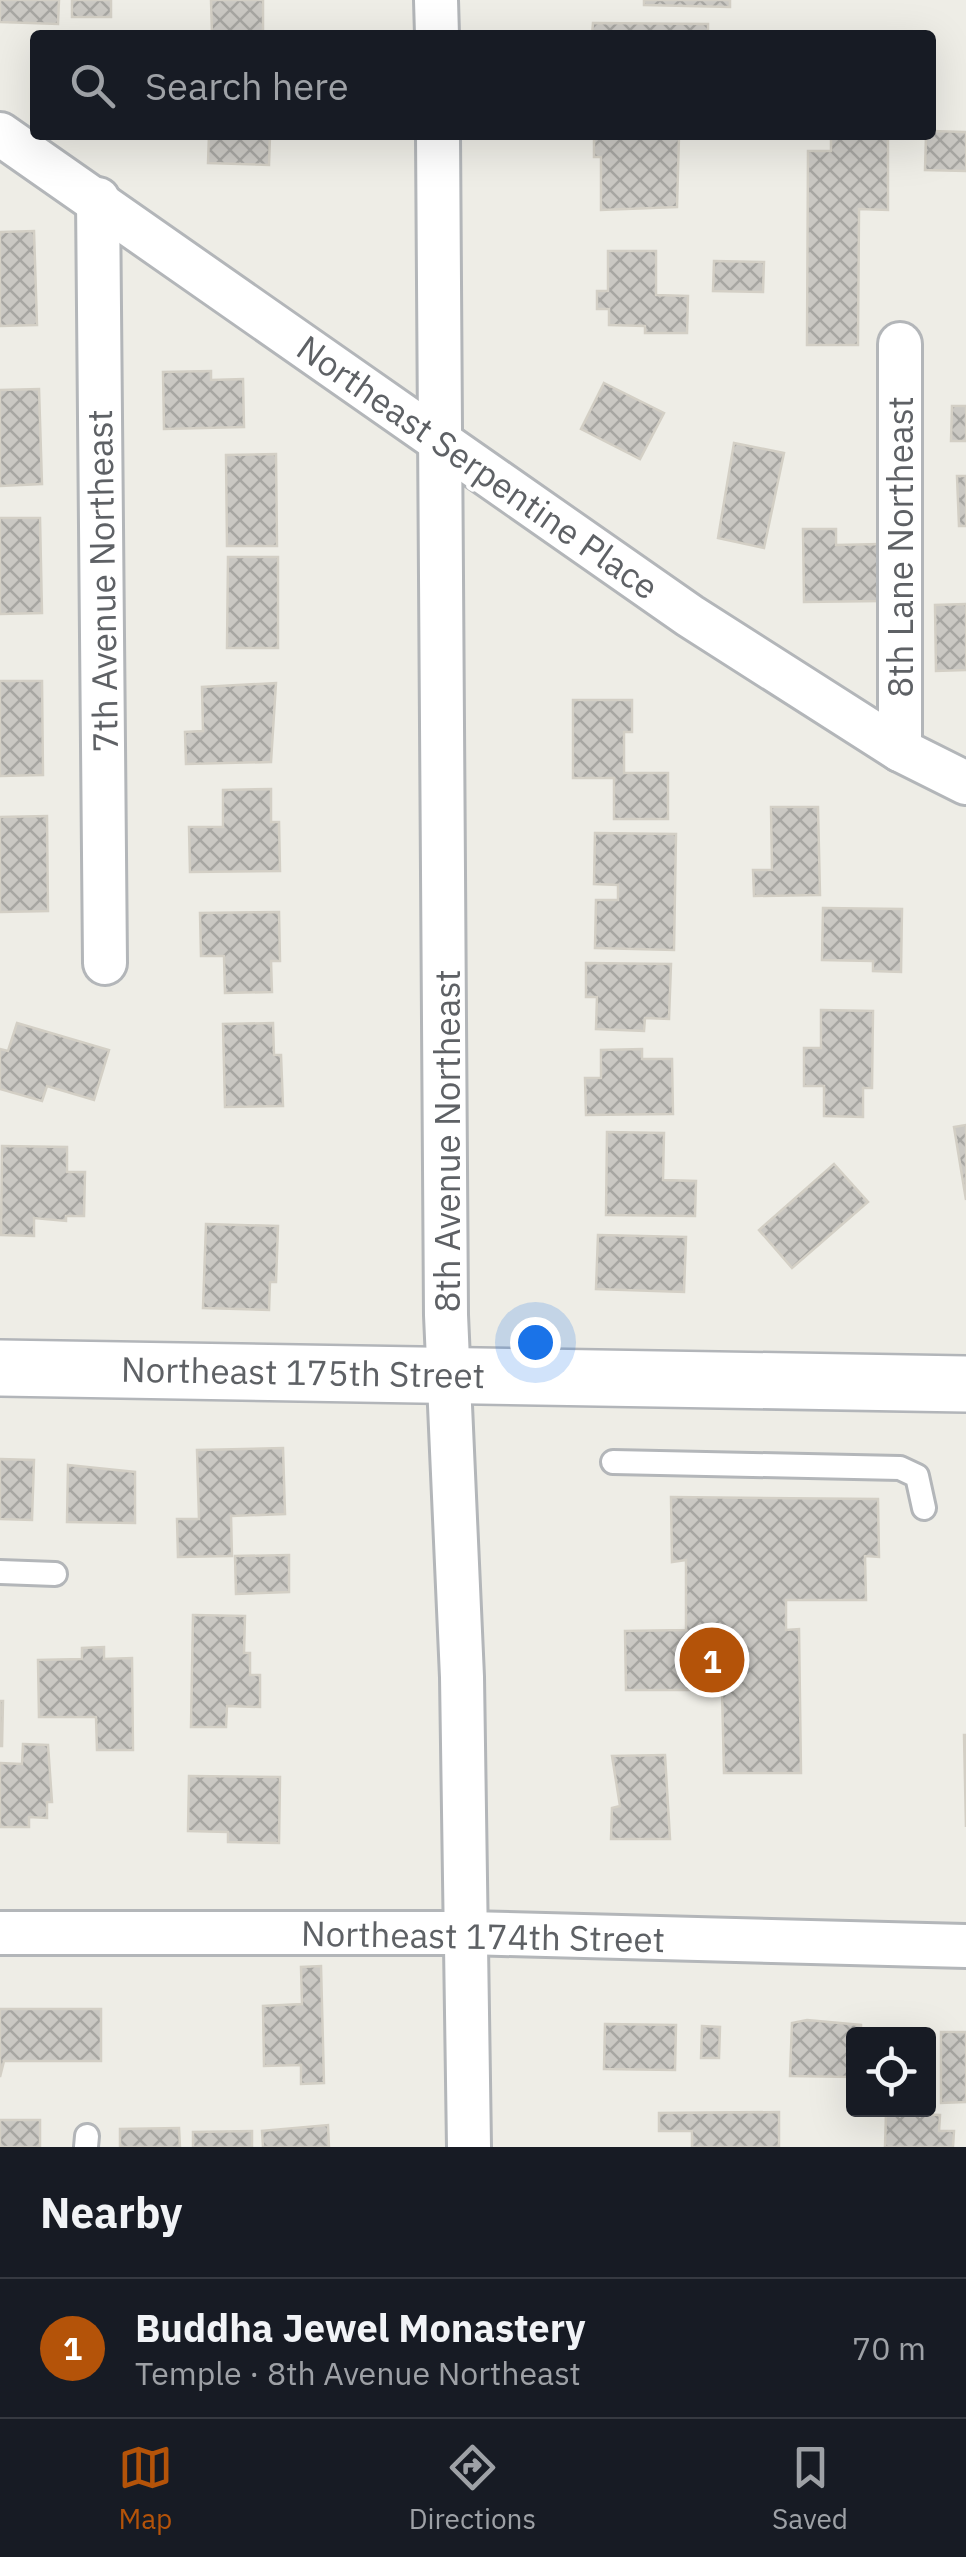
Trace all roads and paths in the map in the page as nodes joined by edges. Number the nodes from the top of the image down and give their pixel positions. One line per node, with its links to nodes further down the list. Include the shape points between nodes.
1 (436, 0): 2 (street)
2 (437, 30)
3 (0, 134): 5 (street, Northeast Serpentine Place)
4 (438, 140): 7 (street, 8th Avenue Northeast)
5 (98, 198): 7 (street, Northeast Serpentine Place); 10 (street, 7th Avenue Northeast)
6 (900, 344): 8 (street, 8th Lane Northeast)
7 (443, 443): 8 (street, Northeast Serpentine Place, via 690,616); 12 (street, 8th Avenue Northeast)
8 (900, 750): 9 (street, Northeast Serpentine Place)
9 (966, 783)
10 (105, 962)
11 (0, 1368): 12 (main road, Northeast 175th Street)
12 (449, 1375): 13 (main road, Northeast 175th Street); 19 (street, 8th Avenue Northeast)
13 (966, 1384)
14 (614, 1462): 15 (lane, via 900,1468 917,1476)
15 (924, 1508)
16 (0, 1572): 17 (lane)
17 (55, 1574)
18 (0, 1933): 19 (street, Northeast 174th Street)
19 (467, 1933): 20 (street, Northeast 174th Street); 21 (street, 8th Avenue Northeast)
20 (966, 1946)
21 (470, 2147)

